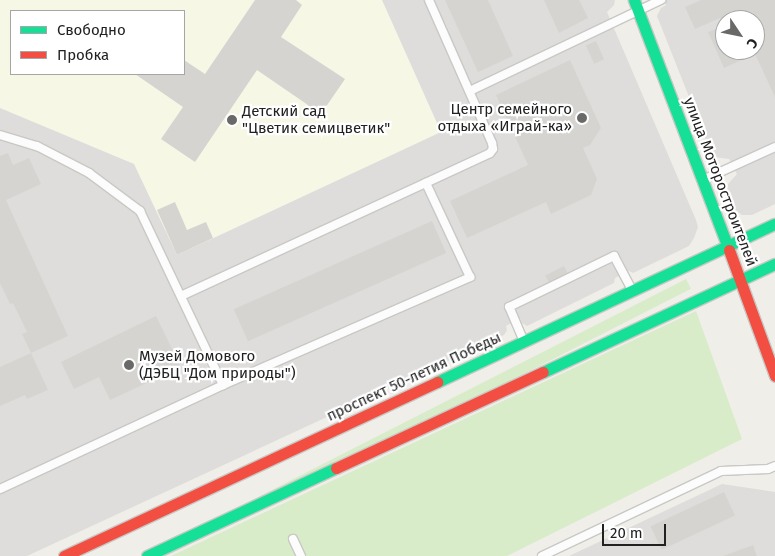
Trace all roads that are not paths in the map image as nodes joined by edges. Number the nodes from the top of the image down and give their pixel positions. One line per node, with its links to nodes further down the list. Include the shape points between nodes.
1 (429, 0): 4 (lane)
2 (661, 0): 3 (lane)
3 (636, 5): 4 (lane); 7 (main road, улица Моторостроителей)
4 (470, 91): 8 (lane, via 493,149)
5 (0, 135): 14 (lane, via 37,146 89,172 140,211)
6 (775, 147): 7 (lane)
7 (703, 180): 10 (main road, улица Моторостроителей)
8 (426, 183): 14 (lane); 17 (lane, via 470,277)
9 (775, 224): 10 (main road, проспект 50-летия Победы)
10 (728, 246): 12 (main road, улица Моторостроителей); 13 (main road, проспект 50-летия Победы)
11 (775, 264): 12 (main road)
12 (740, 280): 16 (main road, улица Моторостроителей); 22 (main road)
13 (633, 292): 15 (main road, проспект 50-летия Победы); 15 (lane, via 614,256 508,307)
14 (181, 296): 17 (lane)
15 (525, 342): 21 (main road, проспект 50-летия Победы)
16 (775, 376)
17 (223, 385): 19 (lane)
18 (775, 466): 24 (lane, via 721,471)
19 (0, 489)
20 (294, 539): 23 (lane)
21 (64, 556)
22 (147, 556)
23 (301, 556)
24 (542, 556)

